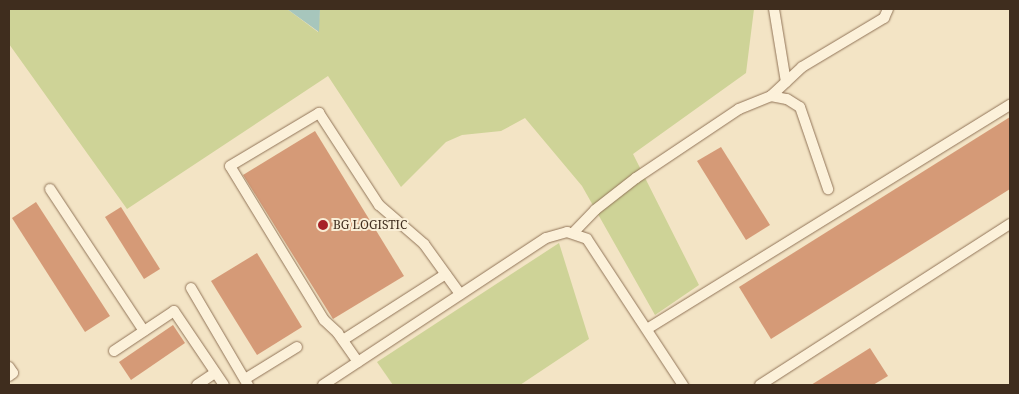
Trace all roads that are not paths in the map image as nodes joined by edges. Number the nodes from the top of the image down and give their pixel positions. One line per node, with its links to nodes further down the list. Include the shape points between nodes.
1 (774, 9): 3 (street)
2 (888, 9): 3 (street, via 884,18 802,67)
3 (786, 82): 4 (street)
4 (771, 96): 7 (street, via 787,99 800,107); 9 (street, via 739,109 636,178 595,210)
5 (1010, 105): 13 (street)
6 (50, 189): 14 (street)
7 (828, 189)
8 (1010, 224): 27 (street)
9 (574, 232): 12 (street, via 546,238); 13 (street, via 587,239)
10 (446, 274): 12 (street); 15 (street); 15 (street, via 424,244 379,205 319,113 230,166 324,320)
11 (191, 288): 22 (street)
12 (460, 294): 18 (street)
13 (647, 329): 26 (street)
14 (144, 331): 17 (street); 20 (street, via 174,311)
15 (343, 340): 18 (street)
16 (297, 347): 22 (street)
17 (114, 351)
18 (358, 362): 25 (street)
19 (9, 367): 21 (street, via 13,373)
20 (215, 373): 23 (street); 24 (street)
21 (9, 376)
22 (247, 382)
23 (197, 385)
24 (224, 385)
25 (323, 385)
26 (683, 385)
27 (760, 385)

